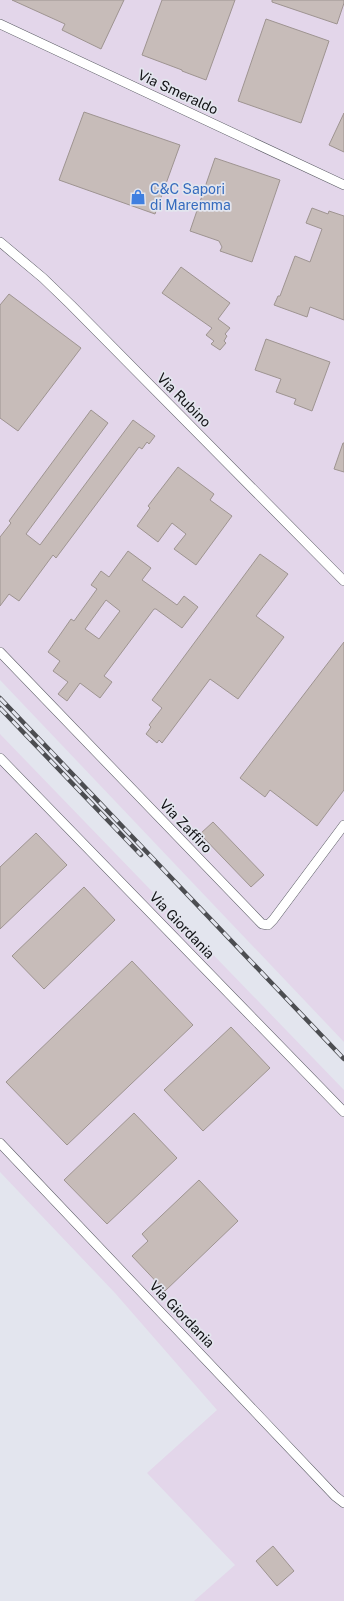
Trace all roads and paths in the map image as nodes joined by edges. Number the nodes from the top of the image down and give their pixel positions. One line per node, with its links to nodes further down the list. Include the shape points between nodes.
1 (0, 24): 2 (street, Via Smeraldo)
2 (344, 185)
3 (0, 242): 4 (street, Via Rubino, via 71,305)
4 (344, 581)
5 (0, 652): 7 (street, Via Zaffiro, via 262,924 268,925)
6 (0, 758): 8 (street, Via Giordania)
7 (344, 825)
8 (344, 1112)
9 (0, 1143): 10 (street, Via Giordania)
10 (344, 1503)

